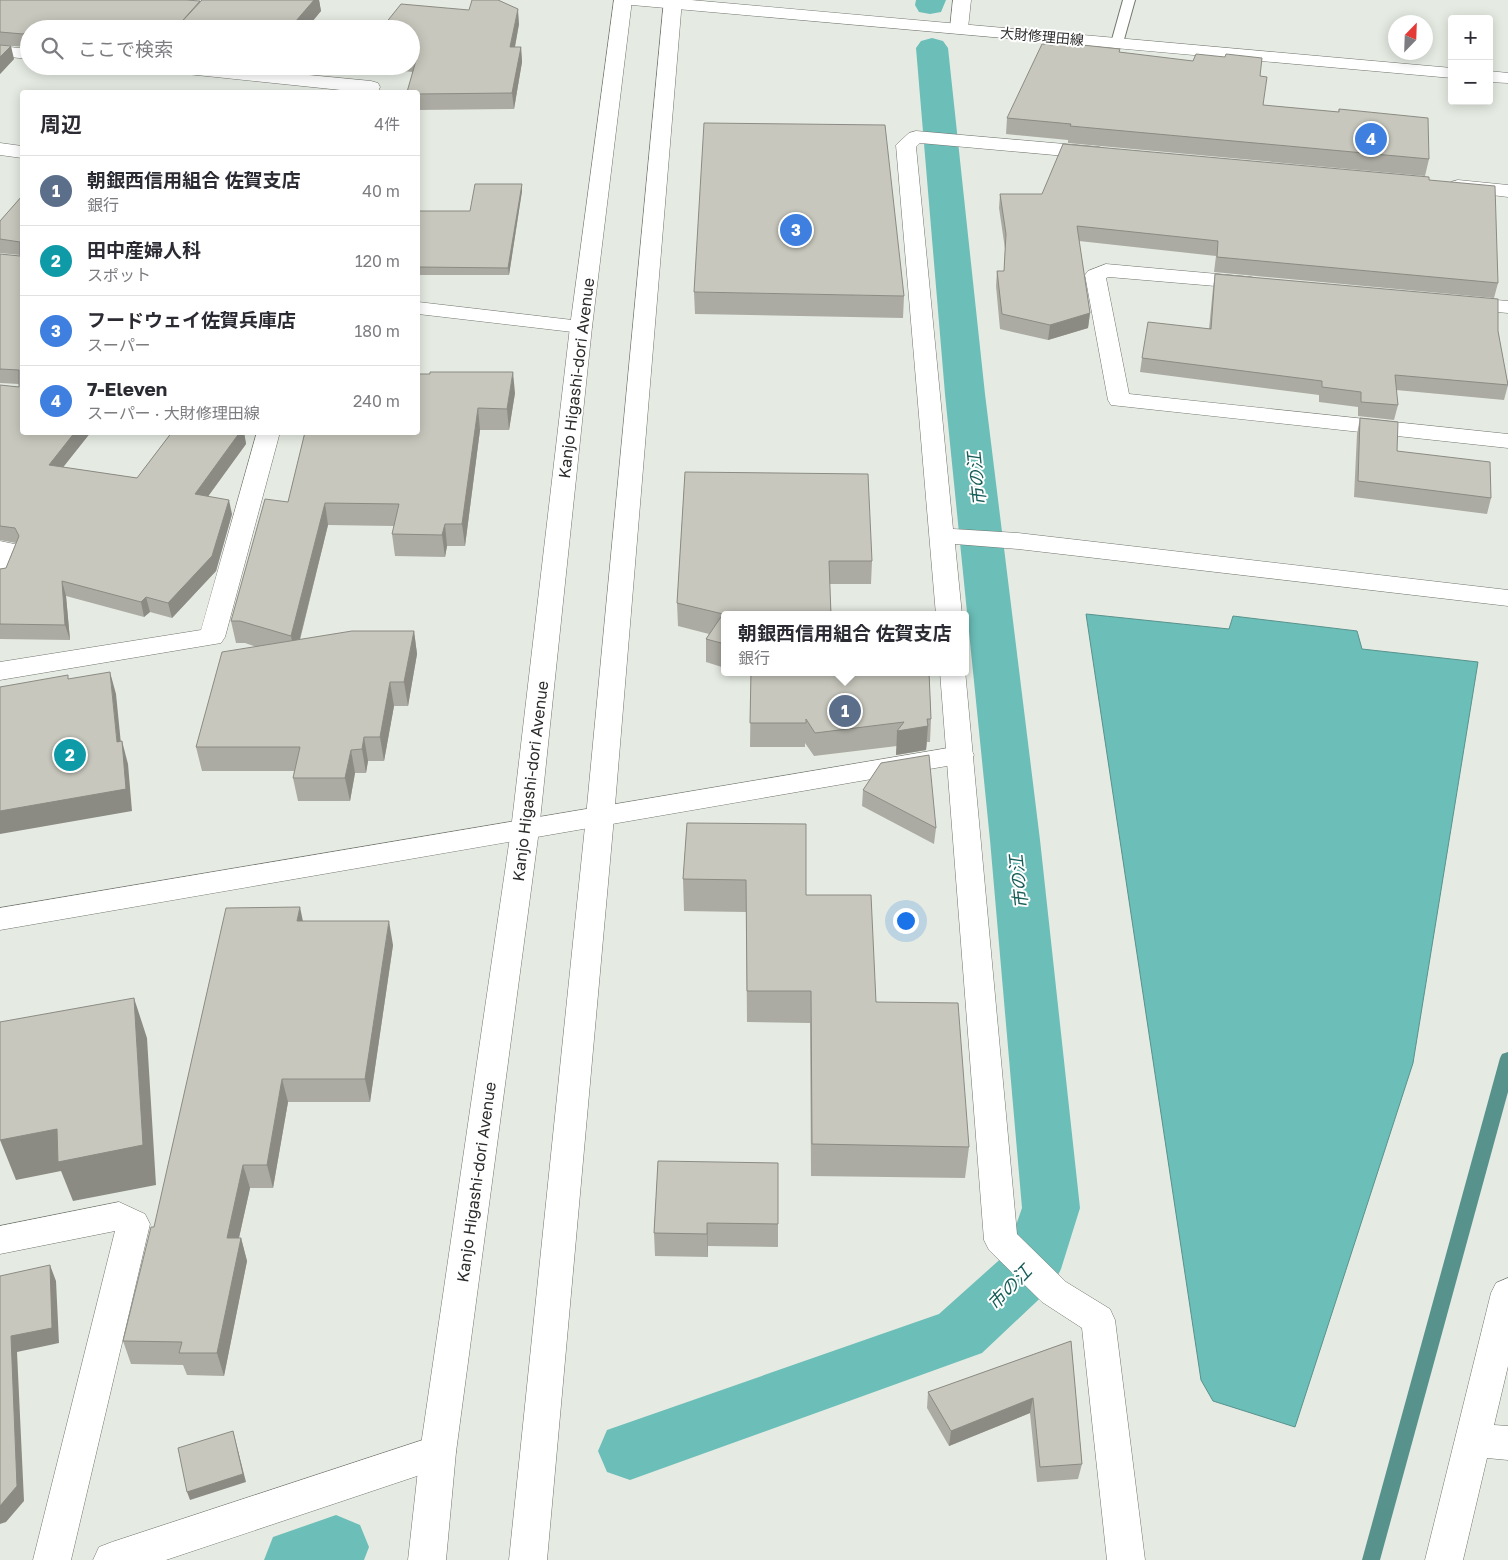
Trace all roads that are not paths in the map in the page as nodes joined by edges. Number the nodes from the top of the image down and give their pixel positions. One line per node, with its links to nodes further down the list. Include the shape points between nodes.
1 (623, 0): 24 (street, Kanjo Higashi-dori Avenue)
2 (632, 0): 5 (street, 大財修理田線)
3 (962, 0): 6 (street)
4 (1129, 0): 7 (lane)
5 (673, 2): 6 (street, 大財修理田線); 35 (street)
6 (959, 28): 7 (street, 大財修理田線)
7 (1117, 43): 10 (street, 大財修理田線)
8 (0, 51): 9 (street)
9 (20, 53)
10 (1448, 73)
11 (249, 75): 14 (street, via 371,87)
12 (1493, 76): 13 (street)
13 (1508, 78)
14 (370, 90)
15 (0, 149): 16 (street)
16 (20, 152)
17 (1113, 154): 27 (street, via 916,137 906,145)
18 (1439, 184): 19 (street)
19 (1508, 191)
20 (1273, 285): 26 (street, via 1106,270 1095,275 1119,400)
21 (1439, 301): 22 (street)
22 (1508, 307)
23 (420, 308): 24 (street)
24 (581, 327): 36 (street, Kanjo Higashi-dori Avenue)
25 (268, 435): 32 (street, via 212,637)
26 (1508, 441)
27 (943, 536): 30 (street, via 1018,541); 31 (street)
28 (0, 549): 29 (street, via 10,550)
29 (0, 576)
30 (1508, 598)
31 (949, 611)
32 (0, 671)
33 (954, 676): 34 (street)
34 (960, 755): 35 (street); 47 (street, via 1001,1240 1054,1292 1098,1320)
35 (600, 817): 36 (street); 46 (street)
36 (525, 830): 37 (street); 42 (street, Kanjo Higashi-dori Avenue)
37 (0, 919)
38 (0, 1240): 43 (street, via 119,1216 133,1224)
39 (1508, 1293): 40 (street)
40 (1472, 1440): 41 (street); 48 (street)
41 (1508, 1443)
42 (438, 1452): 44 (street); 45 (street, Kanjo Higashi-dori Avenue)
43 (52, 1560)
44 (112, 1560)
45 (427, 1560)
46 (528, 1560)
47 (1126, 1560)
48 (1444, 1560)

